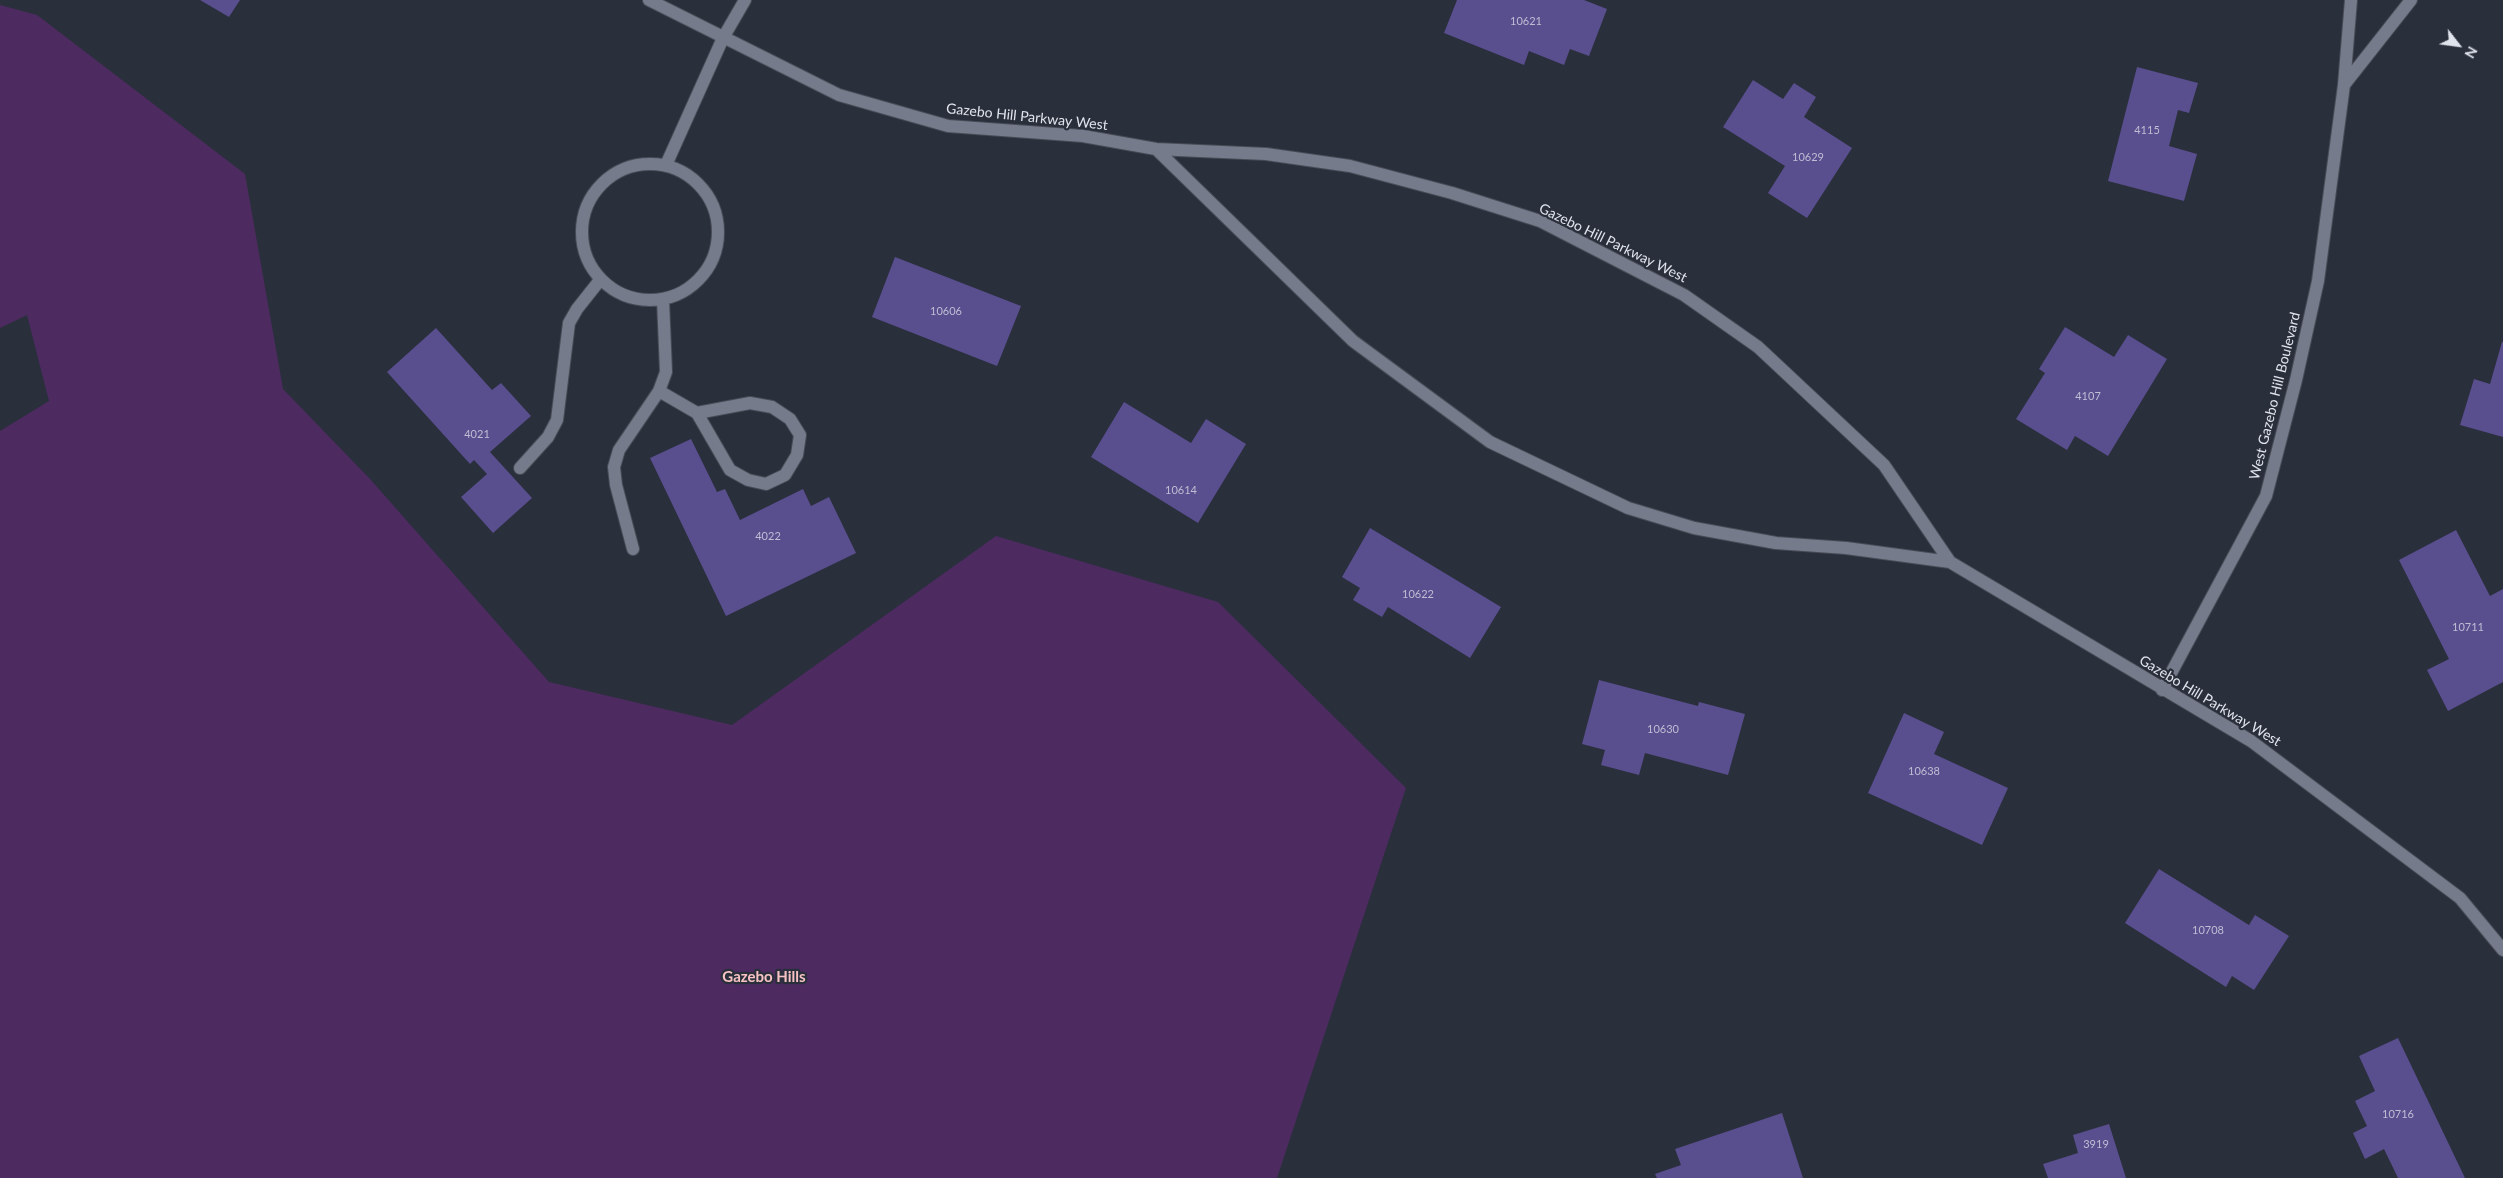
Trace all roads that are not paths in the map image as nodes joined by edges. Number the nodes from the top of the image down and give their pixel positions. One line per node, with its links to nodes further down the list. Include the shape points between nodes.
1 (649, 0): 5 (street, Gazebo Hill Parkway West)
2 (745, 0): 5 (street)
3 (2351, 0): 6 (street, West Gazebo Hill Boulevard)
4 (2411, 0): 6 (street)
5 (723, 38): 7 (street, Gazebo Hill Parkway West, via 839,95 948,126 1083,136); 8 (street)
6 (2344, 85): 16 (street, West Gazebo Hill Boulevard, via 2318,280 2266,496)
7 (1156, 149): 15 (street, Gazebo Hill Parkway West, via 1353,341 1490,442 1628,508 1694,528 1776,543 1846,548); 15 (street, Gazebo Hill Parkway West, via 1266,154 1350,166 1452,193 1540,221 1684,295 1758,347 1884,465)
8 (666, 165): 9 (street, via 644,163 623,169 604,181 590,198 583,219 582,241 588,262); 10 (street, via 687,173 705,189 716,210 719,233 715,256 703,277 685,292)
9 (600, 280): 10 (street, via 618,293 639,300); 13 (street, via 569,323 557,420 548,437)
10 (663, 300): 11 (street, via 666,372)
11 (659, 391): 12 (street); 14 (street, via 619,450 614,467)
12 (697, 413): 12 (street, via 730,470 748,480 766,484 785,475 797,455 800,434 790,419 772,407 750,404)
13 (520, 468)
14 (633, 549)
15 (1950, 562): 16 (street, Gazebo Hill Parkway West)
16 (2162, 690): 17 (street, Gazebo Hill Parkway West, via 2251,741 2337,804 2460,898)
17 (2503, 950)

